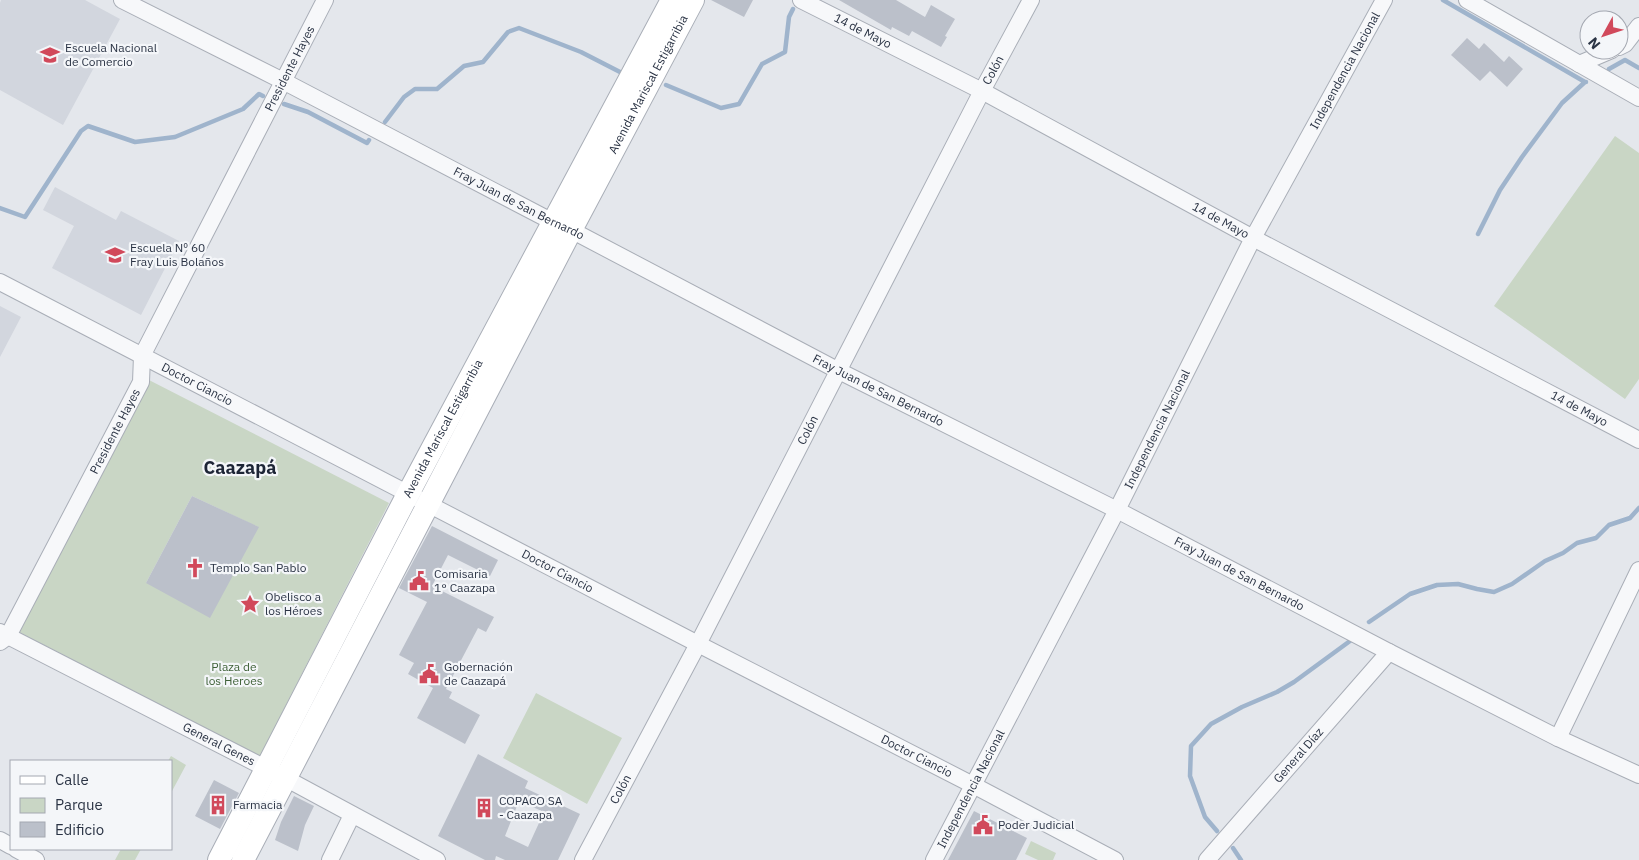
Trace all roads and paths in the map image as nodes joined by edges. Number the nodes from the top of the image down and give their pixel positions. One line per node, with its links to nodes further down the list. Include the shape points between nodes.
1 (122, 0): 13 (street, Fray Juan de San Bernardo)
2 (325, 0): 13 (street, Presidente Hayes)
3 (672, 0): 16 (main road, Avenida Mariscal Estigarribia)
4 (693, 0): 16 (main road, Avenida Mariscal Estigarribia)
5 (801, 0): 14 (street, 14 de Mayo)
6 (1031, 0): 14 (street, Colón)
7 (1384, 0): 17 (street, Independencia Nacional)
8 (1467, 0): 12 (street)
9 (1639, 26): 10 (street)
10 (1629, 39)
11 (1588, 60): 12 (street)
12 (1579, 64): 15 (street)
13 (283, 82): 16 (street, Fray Juan de San Bernardo); 19 (street, Presidente Hayes)
14 (982, 92): 17 (street, 14 de Mayo); 20 (street, Colón)
15 (1639, 98)
16 (562, 226): 20 (street, Fray Juan de San Bernardo); 22 (main road, Avenida Mariscal Estigarribia); 23 (main road, Avenida Mariscal Estigarribia)
17 (1253, 238): 21 (street, 14 de Mayo); 24 (street, Independencia Nacional)
18 (0, 282): 19 (street, Doctor Ciancio)
19 (142, 356): 22 (street, Doctor Ciancio); 26 (street, Presidente Hayes, via 141,382)
20 (839, 371): 24 (street, Fray Juan de San Bernardo); 27 (street, Colón)
21 (1639, 440)
22 (408, 494): 23 (street, Doctor Ciancio); 30 (main road, Avenida Mariscal Estigarribia)
23 (428, 504): 27 (street, Doctor Ciancio); 30 (main road, Avenida Mariscal Estigarribia)
24 (1117, 510): 28 (street, Fray Juan de San Bernardo); 32 (street, Independencia Nacional)
25 (1639, 570): 29 (street)
26 (3, 637): 30 (street, General Genes)
27 (698, 644): 32 (street, Doctor Ciancio); 40 (street, Colón)
28 (1389, 652): 29 (street, Fray Juan de San Bernardo); 43 (street, General Díaz)
29 (1558, 738): 31 (street, Fray Juan de San Bernardo)
30 (275, 773): 33 (street, General Genes); 36 (main road, Avenida Mariscal Estigarribia); 37 (main road, Avenida Mariscal Estigarribia)
31 (1639, 774)
32 (974, 785): 41 (street, Independencia Nacional); 42 (street, Doctor Ciancio)
33 (352, 815): 38 (street); 39 (street, General Genes)
34 (18, 850): 35 (street)
35 (36, 860)
36 (219, 860)
37 (243, 860)
38 (330, 860)
39 (437, 860)
40 (583, 860)
41 (934, 860)
42 (1115, 860)
43 (1207, 860)

